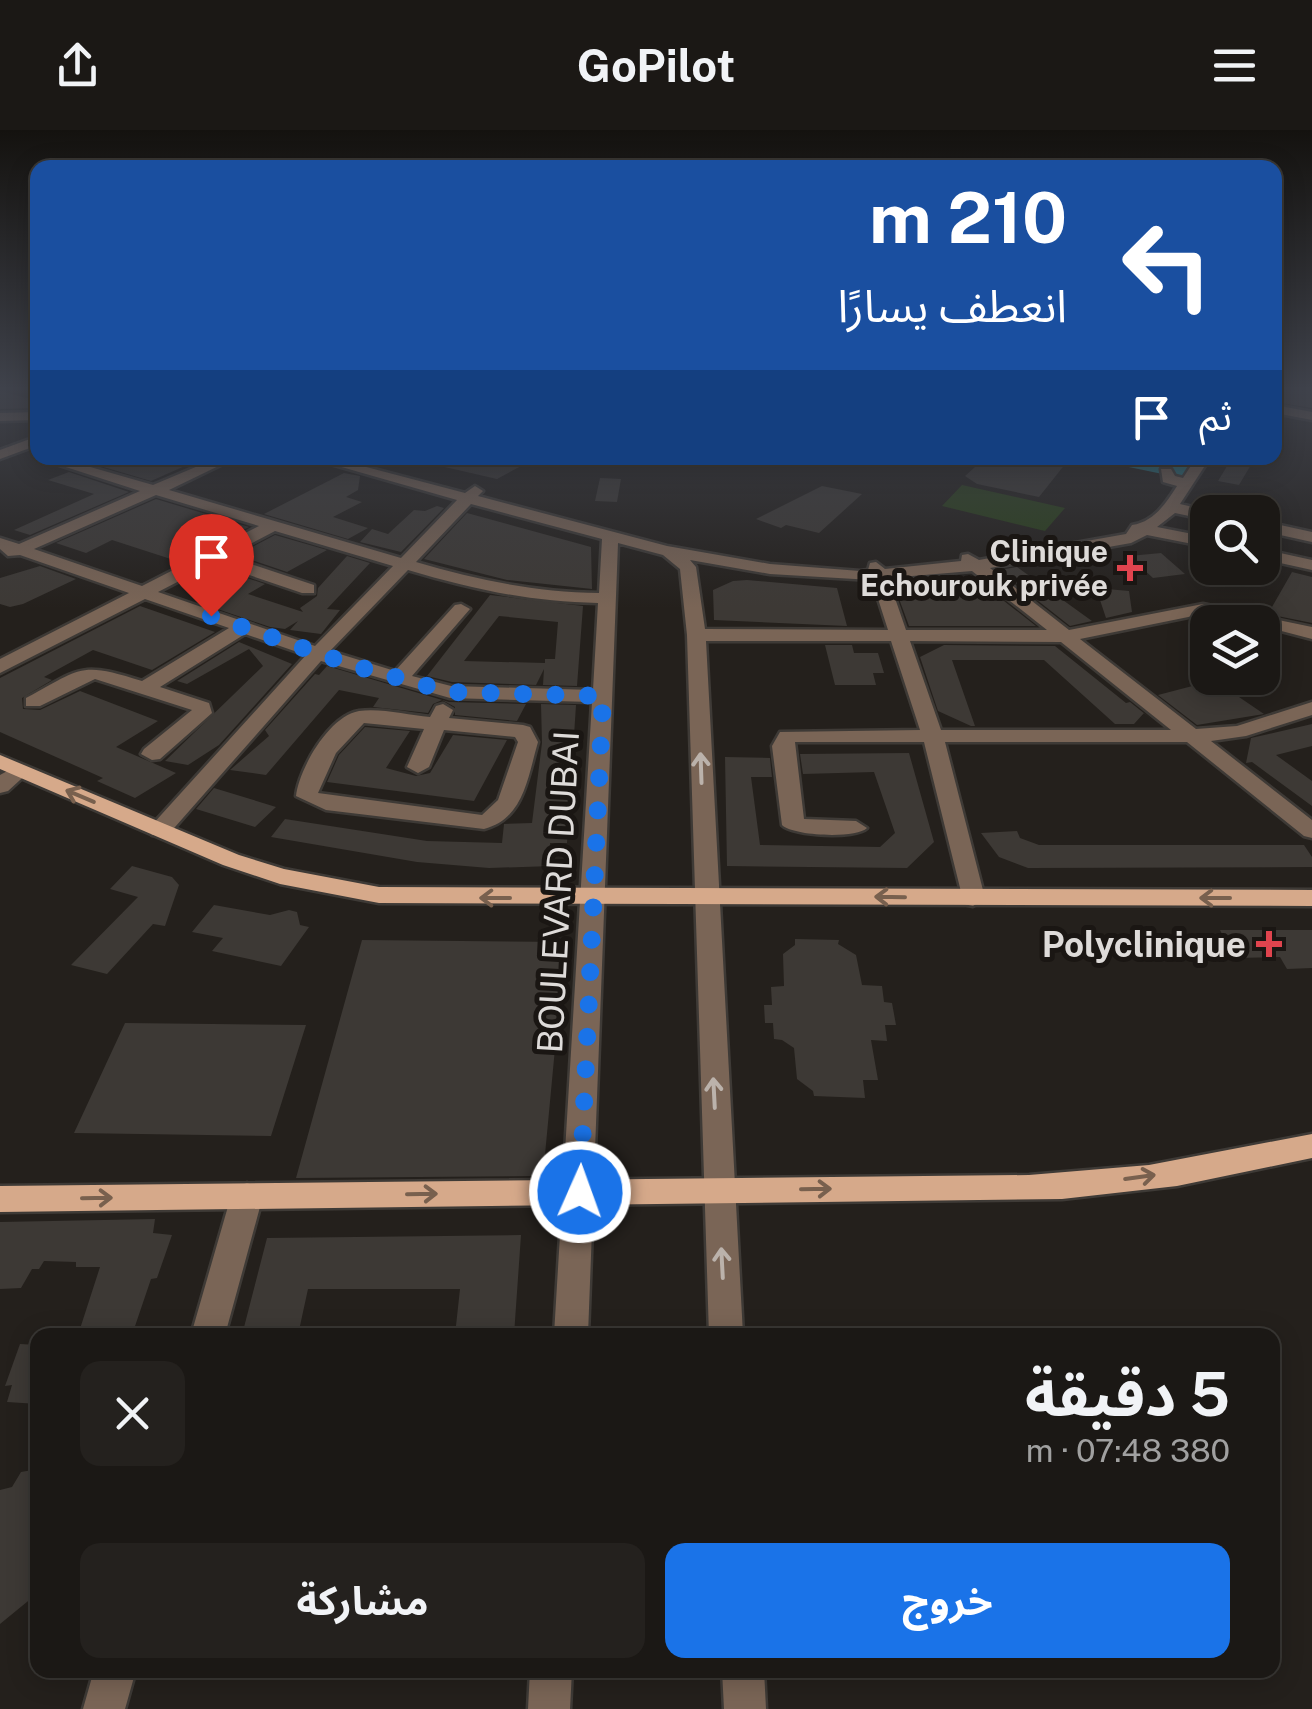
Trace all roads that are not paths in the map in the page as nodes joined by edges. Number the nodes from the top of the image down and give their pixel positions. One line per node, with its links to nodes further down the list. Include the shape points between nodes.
1 (71, 465): 8 (street)
2 (212, 465): 8 (street)
3 (346, 465): 9 (street)
4 (372, 465): 9 (street)
5 (1199, 465): 7 (street)
6 (1166, 472): 7 (street, via 1168,479)
7 (1186, 483): 10 (street)
8 (154, 490): 12 (street); 20 (street)
9 (472, 495): 15 (street); 19 (street); 26 (street)
10 (1171, 507): 11 (street); 13 (street)
11 (1190, 511)
12 (274, 524): 21 (street); 26 (street)
13 (1144, 528): 17 (street); 25 (street, via 1131,538)
14 (1280, 530): 16 (street)
15 (610, 536): 19 (street); 31 (street, BOULEVARD DUBAI)
16 (1312, 536)
17 (1190, 538)
18 (0, 543): 20 (street)
19 (659, 544): 23 (street); 31 (street, via 620,558)
20 (20, 550): 22 (street); 30 (street)
21 (213, 557): 29 (street); 30 (street)
22 (0, 558)
23 (697, 558): 28 (street, via 804,574); 35 (street)
24 (1280, 558): 27 (street)
25 (970, 560): 28 (street); 37 (street)
26 (406, 564): 31 (street, via 506,592); 38 (street)
27 (1312, 565)
28 (877, 572): 36 (street)
29 (308, 589)
30 (136, 590): 33 (street); 39 (street)
31 (608, 591): 43 (street, BOULEVARD DUBAI)
32 (461, 609): 40 (street)
33 (244, 628): 38 (street); 41 (street)
34 (1312, 633): 37 (street, via 1203,609)
35 (696, 635): 36 (street); 56 (street, one-way to 35)
36 (898, 636): 37 (street); 48 (street)
37 (1066, 636): 47 (street)
38 (318, 653): 40 (street); 54 (street)
39 (0, 668)
40 (399, 678): 42 (street)
41 (146, 687): 44 (street, via 96,673); 49 (street, via 202,707 202,714)
42 (450, 692): 43 (street); 46 (street)
43 (603, 696): 57 (street, BOULEVARD DUBAI)
44 (32, 702)
45 (1312, 708): 47 (street, via 1239,732)
46 (438, 723): 46 (street, via 353,719 306,796 474,821 502,815 528,736 514,728); 51 (street)
47 (1192, 736): 48 (street); 55 (street)
48 (932, 738): 53 (street, via 787,736 790,821); 58 (street)
49 (152, 754)
50 (10, 766): 52 (street); 54 (main road, one-way to 50)
51 (418, 767)
52 (0, 786)
53 (856, 828)
54 (160, 830): 57 (main road, one-way to 54, via 444,898 321,886 231,860)
55 (1312, 831)
56 (705, 895): 57 (main road); 58 (main road, one-way to 56); 61 (street, one-way to 56)
57 (593, 898): 62 (street, BOULEVARD DUBAI)
58 (973, 898): 59 (main road, one-way to 58)
59 (1312, 898)
60 (1312, 1146): 61 (main road, one-way to 60, via 1095,1184)
61 (718, 1190): 62 (main road); 67 (street, one-way to 61)
62 (580, 1192): 63 (main road, one-way to 62); 66 (street, BOULEVARD DUBAI)
63 (247, 1196): 64 (main road, one-way to 63); 65 (street)
64 (0, 1199)
65 (210, 1328)
66 (571, 1328)
67 (726, 1328)
68 (113, 1678): 71 (street)
69 (551, 1678): 72 (street)
70 (743, 1678): 73 (street)
71 (104, 1709)
72 (549, 1709)
73 (745, 1709)

